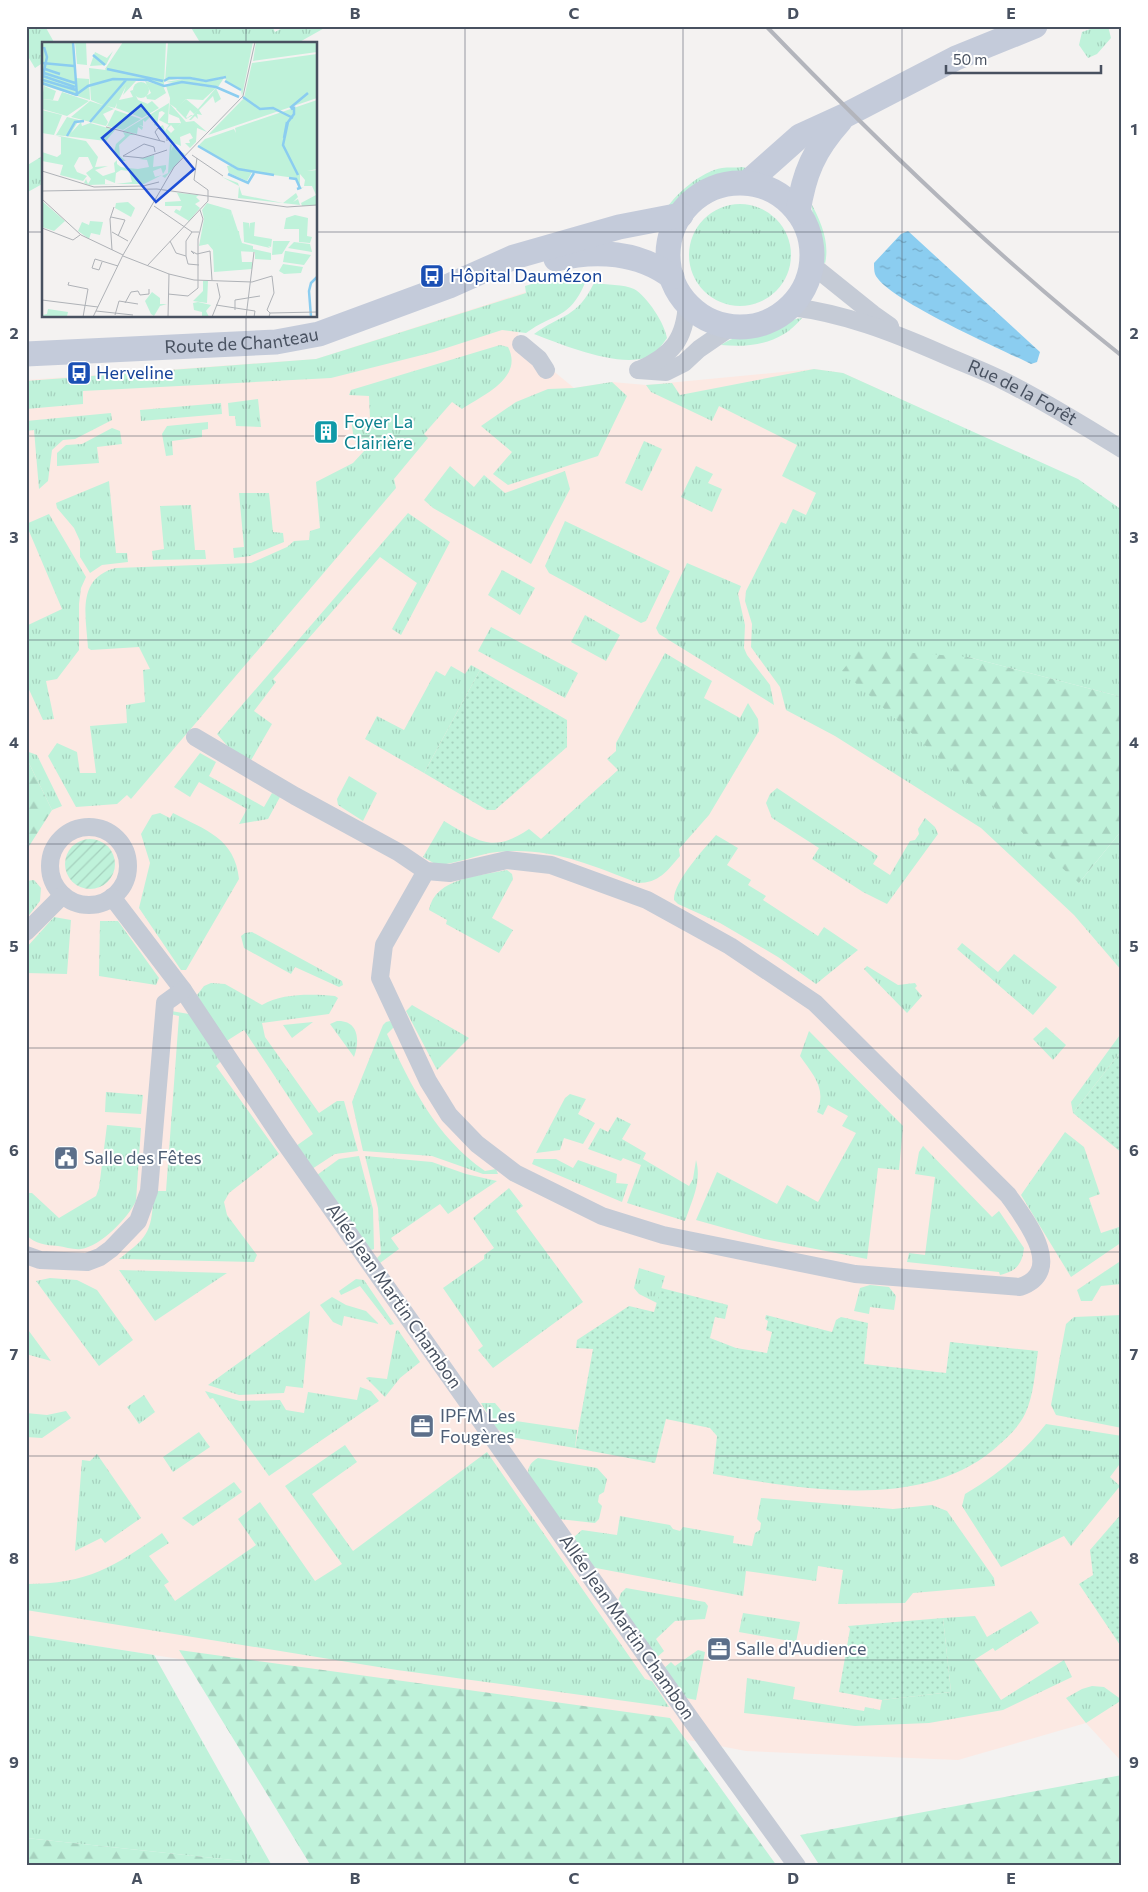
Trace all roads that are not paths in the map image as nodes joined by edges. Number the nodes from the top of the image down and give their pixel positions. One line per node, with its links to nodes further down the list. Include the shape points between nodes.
1 (1035, 26): 2 (main road, via 956,58)
2 (846, 115): 3 (main road, via 800,136); 4 (main road, via 824,139 811,160)
3 (748, 183): 4 (main road, via 776,192); 5 (main road, via 725,184 705,192)
4 (798, 212): 6 (main road, via 810,237)
5 (681, 215): 7 (main road, via 669,245); 8 (main road, Route de Chanteau, via 619,227 514,257)
6 (812, 265): 10 (main road, via 805,288); 12 (street, Rue de la Forêt, via 873,314)
7 (672, 277): 8 (main road, Route de Chanteau, via 646,261 620,255 582,254); 9 (main road)
8 (449, 286): 14 (main road, Route de Chanteau, via 319,334 276,342)
9 (687, 303): 11 (main road, via 710,321); 11 (street, via 686,318 673,349 658,361 638,370 666,372 684,363)
10 (791, 307): 11 (main road, via 773,320); 12 (street, Rue de la Forêt, via 856,320)
11 (731, 327)
12 (918, 343): 16 (street, Rue de la Forêt, via 1006,382)
13 (521, 344): 15 (street, via 539,359)
14 (26, 354)
15 (546, 370)
16 (1122, 449)
17 (195, 737): 18 (street)
18 (426, 871): 18 (street, via 450,873 507,860 551,865 647,900 730,946 815,1003 1008,1195 1032,1227 1038,1242 1040,1266 1035,1279 1020,1287 855,1274 664,1235 602,1216 515,1173 476,1144 449,1115 428,1081 380,978 384,945)
19 (63, 894): 20 (street, via 74,902 87,904); 20 (street, via 50,868 55,846 72,831 94,827 115,836 127,856 126,879); 21 (street)
20 (112, 898): 22 (street, Allée Jean Martin Chambon)
21 (26, 932)
22 (183, 990): 23 (street, via 165,1003 149,1191 138,1221 111,1250 87,1262 40,1260); 24 (street, Allée Jean Martin Chambon, via 283,1140)
23 (26, 1255)
24 (797, 1866)

